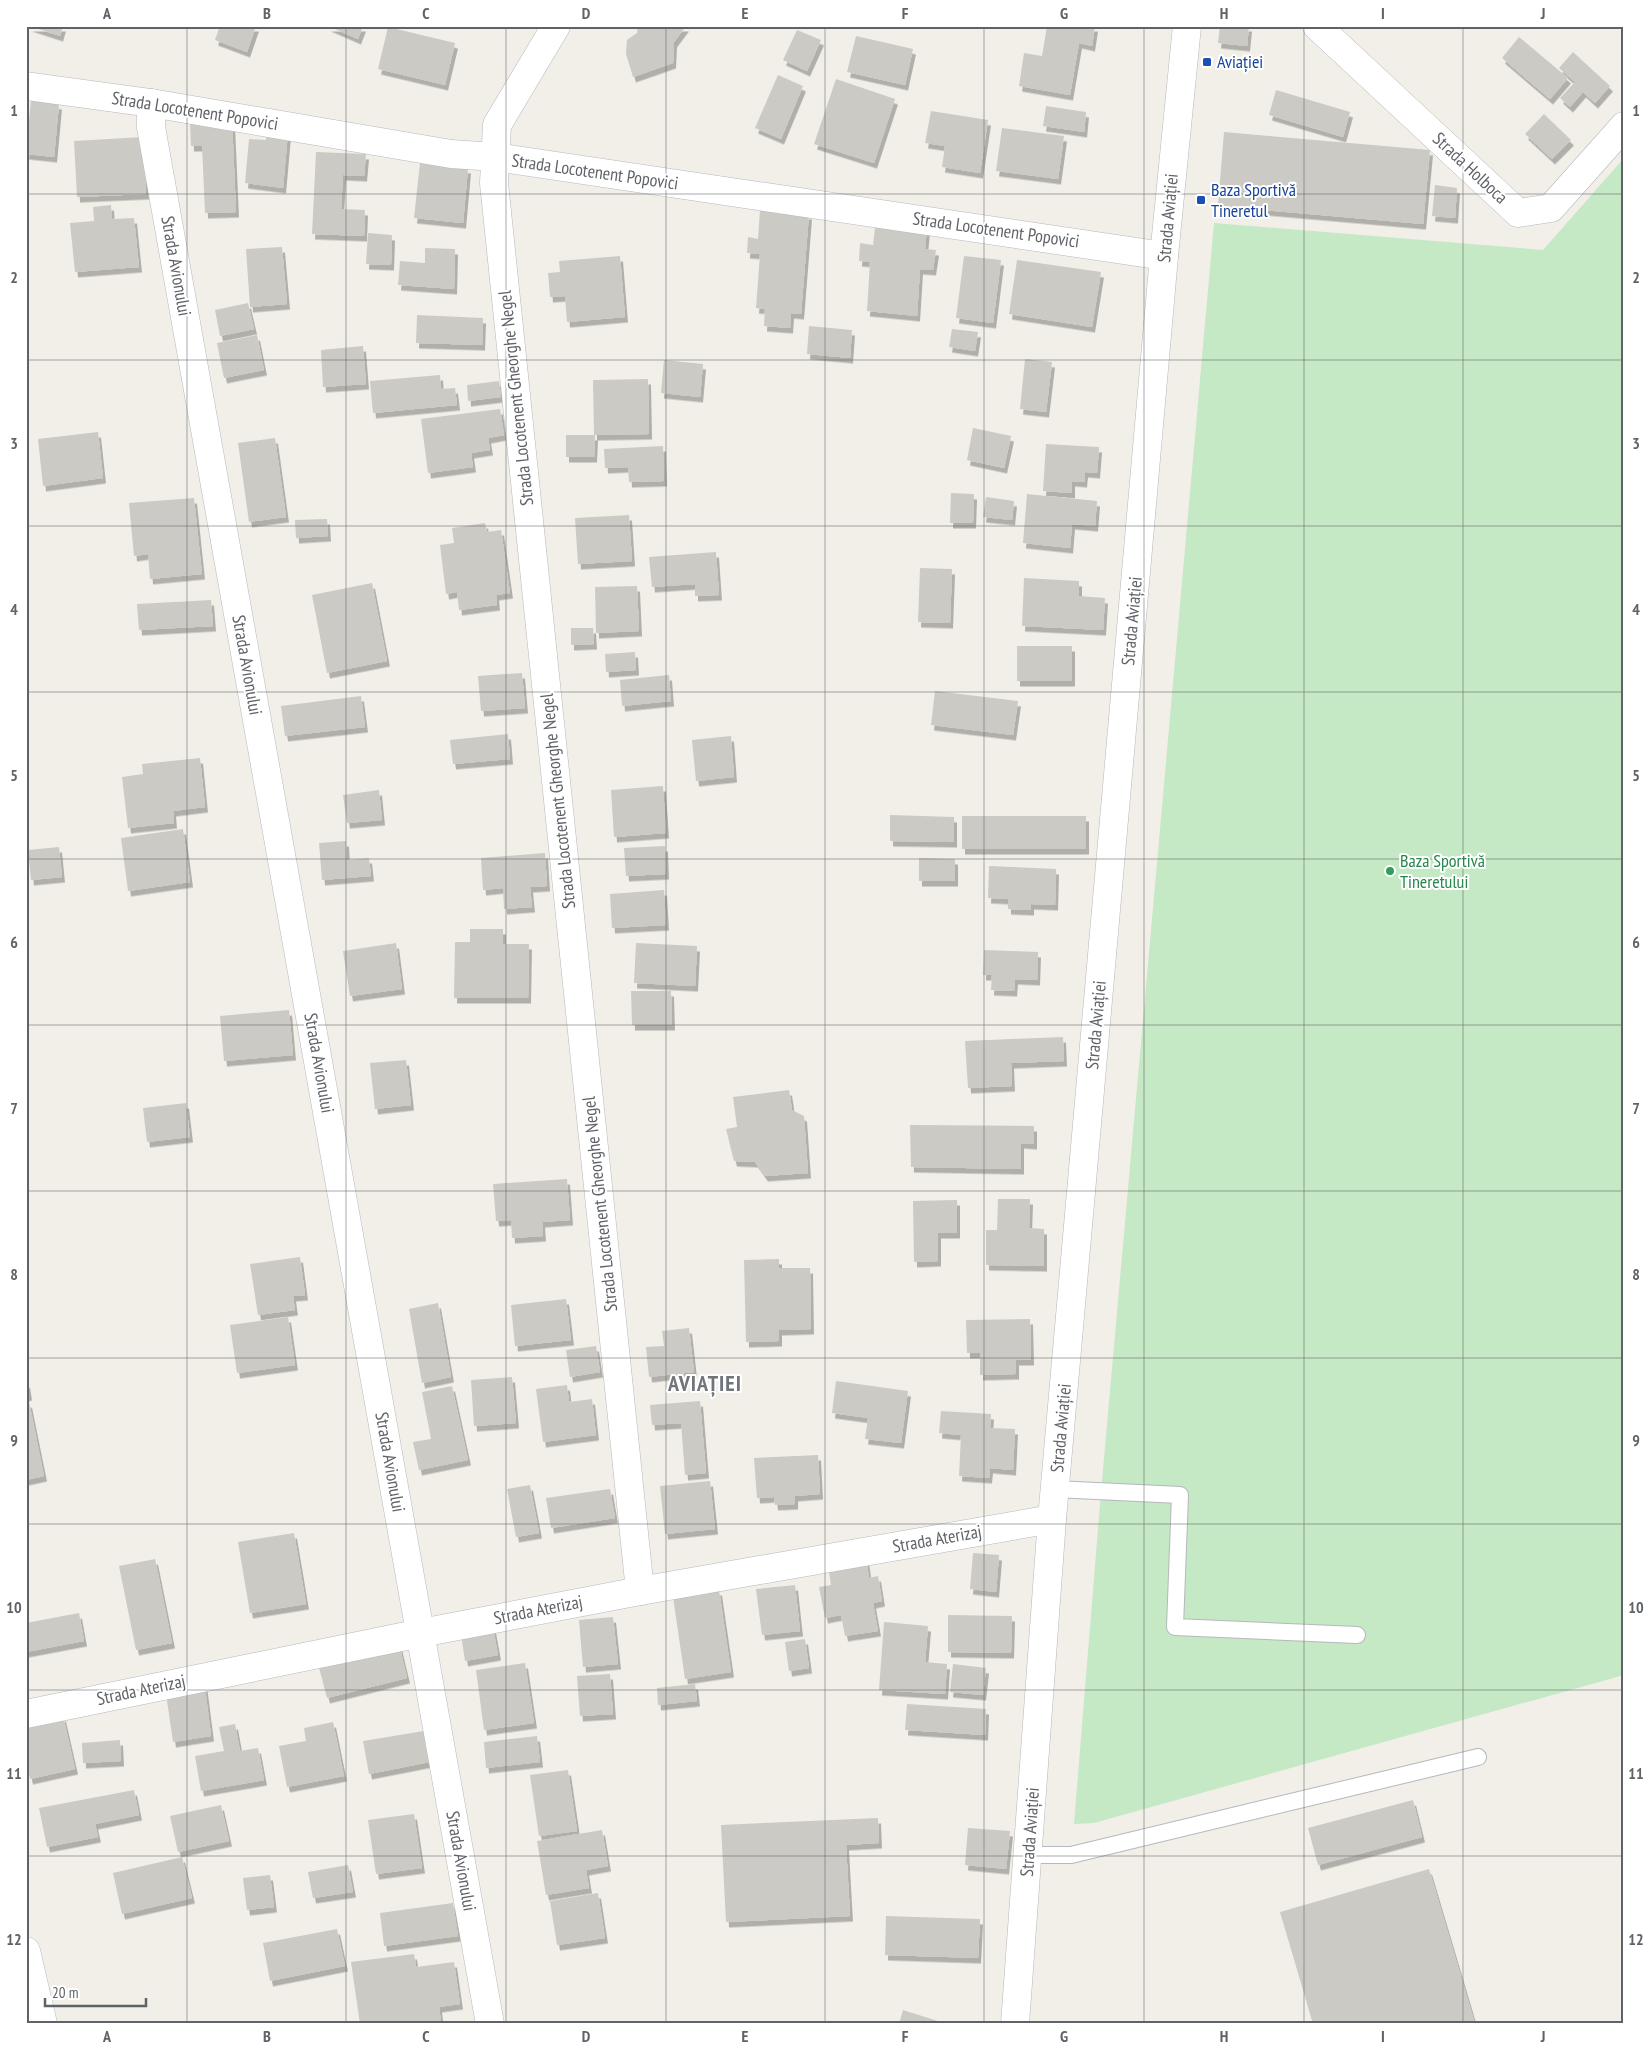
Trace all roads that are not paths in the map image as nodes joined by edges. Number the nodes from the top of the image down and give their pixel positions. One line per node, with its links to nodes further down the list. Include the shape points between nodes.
1 (556, 26): 7 (street, Strada Locotenent Gheorghe Negel, via 497,125)
2 (1187, 26): 8 (street, Strada Aviației)
3 (1316, 26): 6 (street, Strada Holboca, via 1518,213 1551,208)
4 (26, 86): 5 (street, Strada Locotenent Popovici)
5 (151, 103): 7 (street, Strada Locotenent Popovici, via 451,154); 12 (street, Strada Avionului, via 151,127)
6 (1624, 126)
7 (495, 157): 8 (street, Strada Locotenent Popovici); 11 (street, Strada Locotenent Gheorghe Negel, via 494,183)
8 (1164, 256): 9 (street, Strada Aviației)
9 (1055, 1490): 10 (street, Strada Aviației); 13 (lane, via 1180,1495 1175,1627)
10 (1052, 1519): 11 (street, Strada Aterizaj); 16 (street, Strada Aviației)
11 (640, 1591): 12 (street, Strada Aterizaj)
12 (421, 1633): 14 (street, Strada Aterizaj); 19 (street, Strada Avionului)
13 (1357, 1635)
14 (26, 1714)
15 (1478, 1757): 16 (lane, via 1071,1855)
16 (1029, 1855): 20 (street, Strada Aviației)
17 (26, 1951): 18 (street)
18 (43, 2024)
19 (490, 2024)
20 (1015, 2024)

